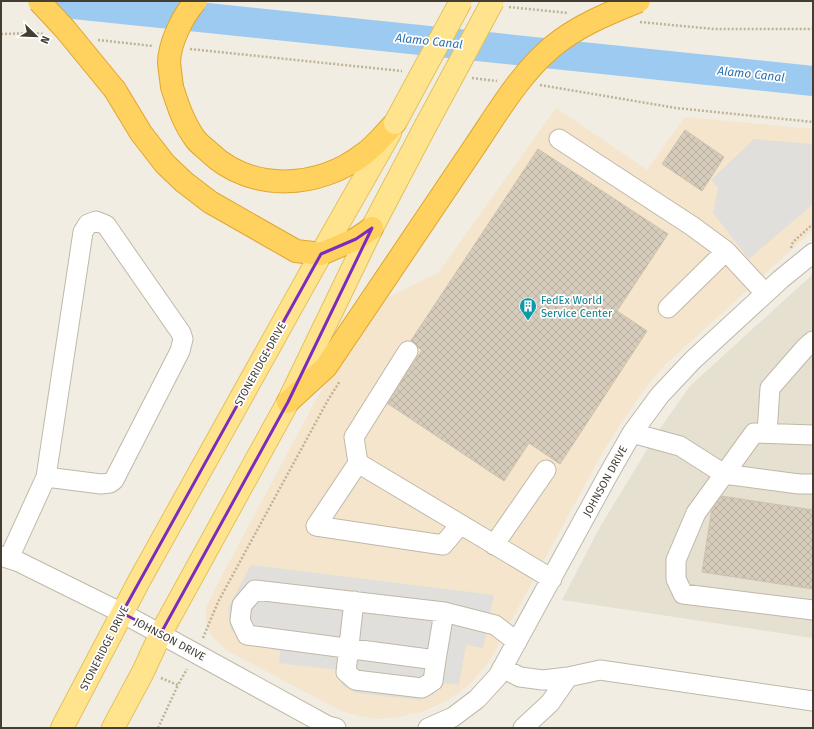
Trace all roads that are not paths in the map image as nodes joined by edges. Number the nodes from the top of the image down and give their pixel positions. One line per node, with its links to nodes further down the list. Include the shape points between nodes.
1 (39, 1): 11 (highway, bridge, via 115,90 141,133 165,164 184,182 210,202 296,251)
2 (196, 1): 6 (highway, bridge, via 188,10 175,36 169,61 172,87 181,115 196,140 218,160 242,174 266,181 292,182 317,178 342,168 365,153)
3 (461, 1): 6 (main road, STONERIDGE DRIVE, bridge)
4 (493, 1): 8 (main road, bridge)
5 (639, 1): 16 (highway, bridge, via 581,28 553,47 528,71 326,367)
6 (395, 123): 11 (main road, STONERIDGE DRIVE)
7 (559, 139): 9 (street, via 692,226)
8 (372, 228): 11 (highway, via 356,239); 16 (main road)
9 (726, 252): 12 (street); 13 (street)
10 (813, 253): 12 (street, JOHNSON DRIVE)
11 (321, 254): 32 (main road, STONERIDGE DRIVE)
12 (765, 293): 18 (street, JOHNSON DRIVE, via 693,360 660,395)
13 (668, 308)
14 (813, 341): 17 (street, via 770,388)
15 (408, 351): 20 (street, via 354,437)
16 (288, 402): 33 (main road)
17 (768, 433): 19 (street); 22 (street, via 754,433)
18 (632, 434): 22 (street, via 680,446); 28 (street, JOHNSON DRIVE)
19 (813, 435)
20 (358, 464): 25 (street); 25 (street, via 316,526 443,545)
21 (546, 470): 26 (street)
22 (724, 474): 24 (street); 30 (street, via 696,513 676,560 676,579 683,594)
23 (46, 477): 23 (street, via 83,232 88,224 96,221 106,225 183,339 180,352 114,480 101,484); 27 (street)
24 (813, 484)
25 (460, 525): 26 (street)
26 (494, 545): 28 (street)
27 (5, 557): 32 (street, JOHNSON DRIVE)
28 (552, 579): 34 (street, JOHNSON DRIVE)
29 (354, 602): 31 (street); 35 (street); 35 (street, via 255,590 242,605 240,620 247,635)
30 (813, 610)
31 (444, 612): 34 (street, via 495,625); 36 (street)
32 (122, 613): 33 (street, JOHNSON DRIVE); 40 (main road, STONERIDGE DRIVE)
33 (161, 634): 41 (main road); 42 (street, JOHNSON DRIVE, via 328,726)
34 (517, 642): 37 (street, JOHNSON DRIVE)
35 (349, 649): 36 (street); 36 (street, via 346,672 355,680 422,688 433,681)
36 (436, 660)
37 (502, 668): 38 (street, via 520,677 543,680); 43 (street, JOHNSON DRIVE, via 477,699 453,717)
38 (568, 677): 39 (street, via 600,670); 44 (street, via 550,703)
39 (813, 701)
40 (62, 728)
41 (112, 728)
42 (336, 728)
43 (428, 728)
44 (523, 728)

